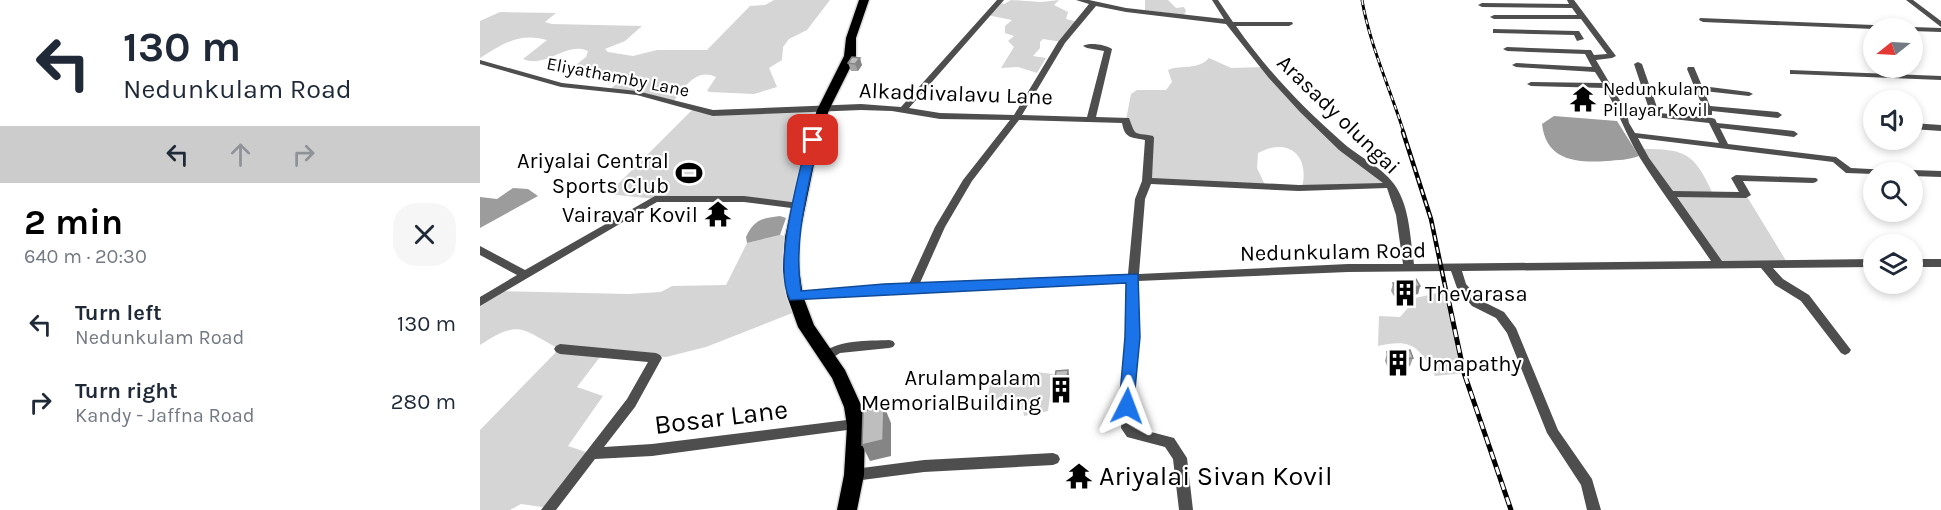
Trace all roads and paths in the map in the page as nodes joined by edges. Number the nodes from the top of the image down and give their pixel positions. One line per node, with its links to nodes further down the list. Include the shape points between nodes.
1 (864, 0): 36 (highway, via 848,60)
2 (1000, 0): 37 (street)
3 (1079, 0): 6 (street)
4 (1215, 0): 12 (street, Arasady olungai)
5 (1909, 0): 14 (street)
6 (1094, 3): 12 (street); 41 (street, via 1062,42)
7 (1573, 3): 8 (street); 10 (street)
8 (1482, 5)
9 (1494, 17): 10 (street)
10 (1583, 17): 19 (street)
11 (1702, 20): 15 (street)
12 (1230, 23): 13 (street); 54 (street, Arasady olungai, via 1257,61 1304,111 1338,145)
13 (1289, 24)
14 (1941, 25)
15 (1863, 27)
16 (1923, 29): 18 (street)
17 (1496, 30): 20 (street, via 1576,33)
18 (1941, 30)
19 (1594, 32): 20 (street); 23 (street, via 1612,56)
20 (1580, 39): 23 (street)
21 (1087, 46): 42 (street, via 1108,49)
22 (1507, 49): 23 (street)
23 (1589, 55): 28 (street)
24 (480, 62): 36 (street, Eliyathamby Lane, via 561,85 637,93 713,113)
25 (1638, 64): 39 (street)
26 (1516, 65): 28 (street)
27 (1691, 69): 33 (street)
28 (1599, 70): 32 (street)
29 (1793, 72): 30 (street)
30 (1941, 78)
31 (1532, 84): 32 (street)
32 (1608, 86): 38 (street)
33 (1698, 88): 34 (street); 35 (street)
34 (1749, 94)
35 (1707, 108): 40 (street); 43 (street)
36 (823, 110): 37 (street, Alkaddivalavu Lane); 56 (highway)
37 (903, 110): 41 (street, Alkaddivalavu Lane, via 940,116)
38 (1622, 111): 39 (street); 47 (street)
39 (1655, 114): 43 (street)
40 (1778, 115)
41 (1017, 117): 42 (street, Alkaddivalavu Lane); 67 (street, via 968,180 940,227)
42 (1091, 118): 52 (street, Alkaddivalavu Lane, via 1126,120 1132,135 1150,138)
43 (1714, 123): 46 (street); 48 (street)
44 (1923, 127): 45 (street)
45 (1941, 128)
46 (1794, 134)
47 (1633, 135): 48 (street); 55 (street)
48 (1725, 146): 49 (street, via 1832,159 1849,171)
49 (1863, 171)
50 (1937, 174): 53 (street)
51 (1813, 180): 55 (street, via 1736,178 1746,195)
52 (1147, 181): 54 (street, via 1266,188); 66 (street, Alkaddivalavu Lane, via 1140,200)
53 (1941, 182)
54 (1390, 185): 63 (street, Arasady olungai)
55 (1672, 194): 61 (street)
56 (799, 206): 65 (street, via 744,200 655,199); 68 (highway, via 792,237)
57 (480, 250): 65 (street)
58 (1863, 263): 62 (street, Nedunkulam Road)
59 (1923, 263): 60 (street)
60 (1941, 263)
61 (1719, 264): 62 (street, Nedunkulam Road); 64 (street, Nedunkulam Road)
62 (1764, 264): 72 (street, via 1779,282 1805,298)
63 (1409, 267): 64 (street, Nedunkulam Road); 66 (street, Nedunkulam Road)
64 (1456, 269): 81 (street, via 1461,285 1476,303 1500,315 1512,331 1544,414 1587,483)
65 (525, 275): 69 (street)
66 (1133, 278): 67 (street, Nedunkulam Road); 80 (street, Alkaddivalavu Lane, via 1126,428 1169,442 1179,458)
67 (914, 288): 68 (street, Nedunkulam Road)
68 (795, 296): 73 (highway, via 806,327)
69 (480, 302)
70 (889, 344): 73 (street, via 837,349)
71 (560, 349): 75 (street, via 656,358 631,403)
72 (1845, 350)
73 (827, 356): 74 (highway, via 848,394)
74 (855, 424): 75 (street, Bosar Lane); 77 (highway)
75 (592, 454): 78 (street)
76 (1053, 459): 77 (street, via 924,466)
77 (854, 475): 79 (highway)
78 (548, 510)
79 (847, 510)
80 (1186, 510)
81 (1594, 510)

